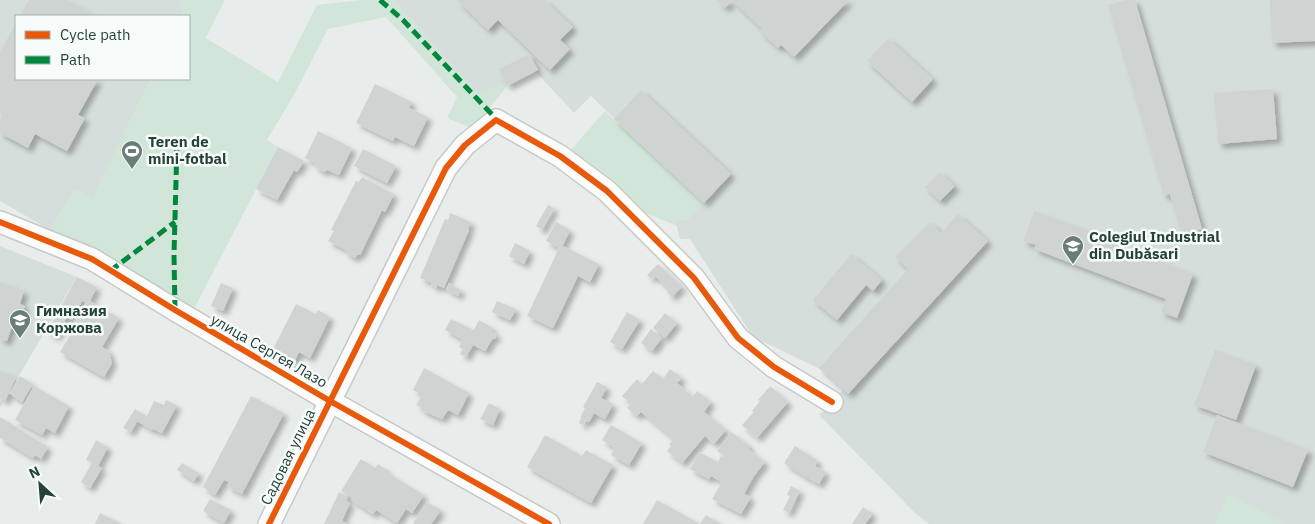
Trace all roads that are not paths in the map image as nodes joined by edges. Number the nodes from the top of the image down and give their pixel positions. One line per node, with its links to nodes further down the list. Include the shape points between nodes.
1 (0, 222): 2 (street, улица Сергея Лазо, via 92,259)
2 (330, 401): 3 (street, Садовая улица, via 446,168 464,145 496,120 560,156 607,191 694,278 738,338 774,368); 4 (street, Садовая улица); 5 (street, улица Сергея Лазо)
3 (832, 402)
4 (269, 524)
5 (549, 524)

